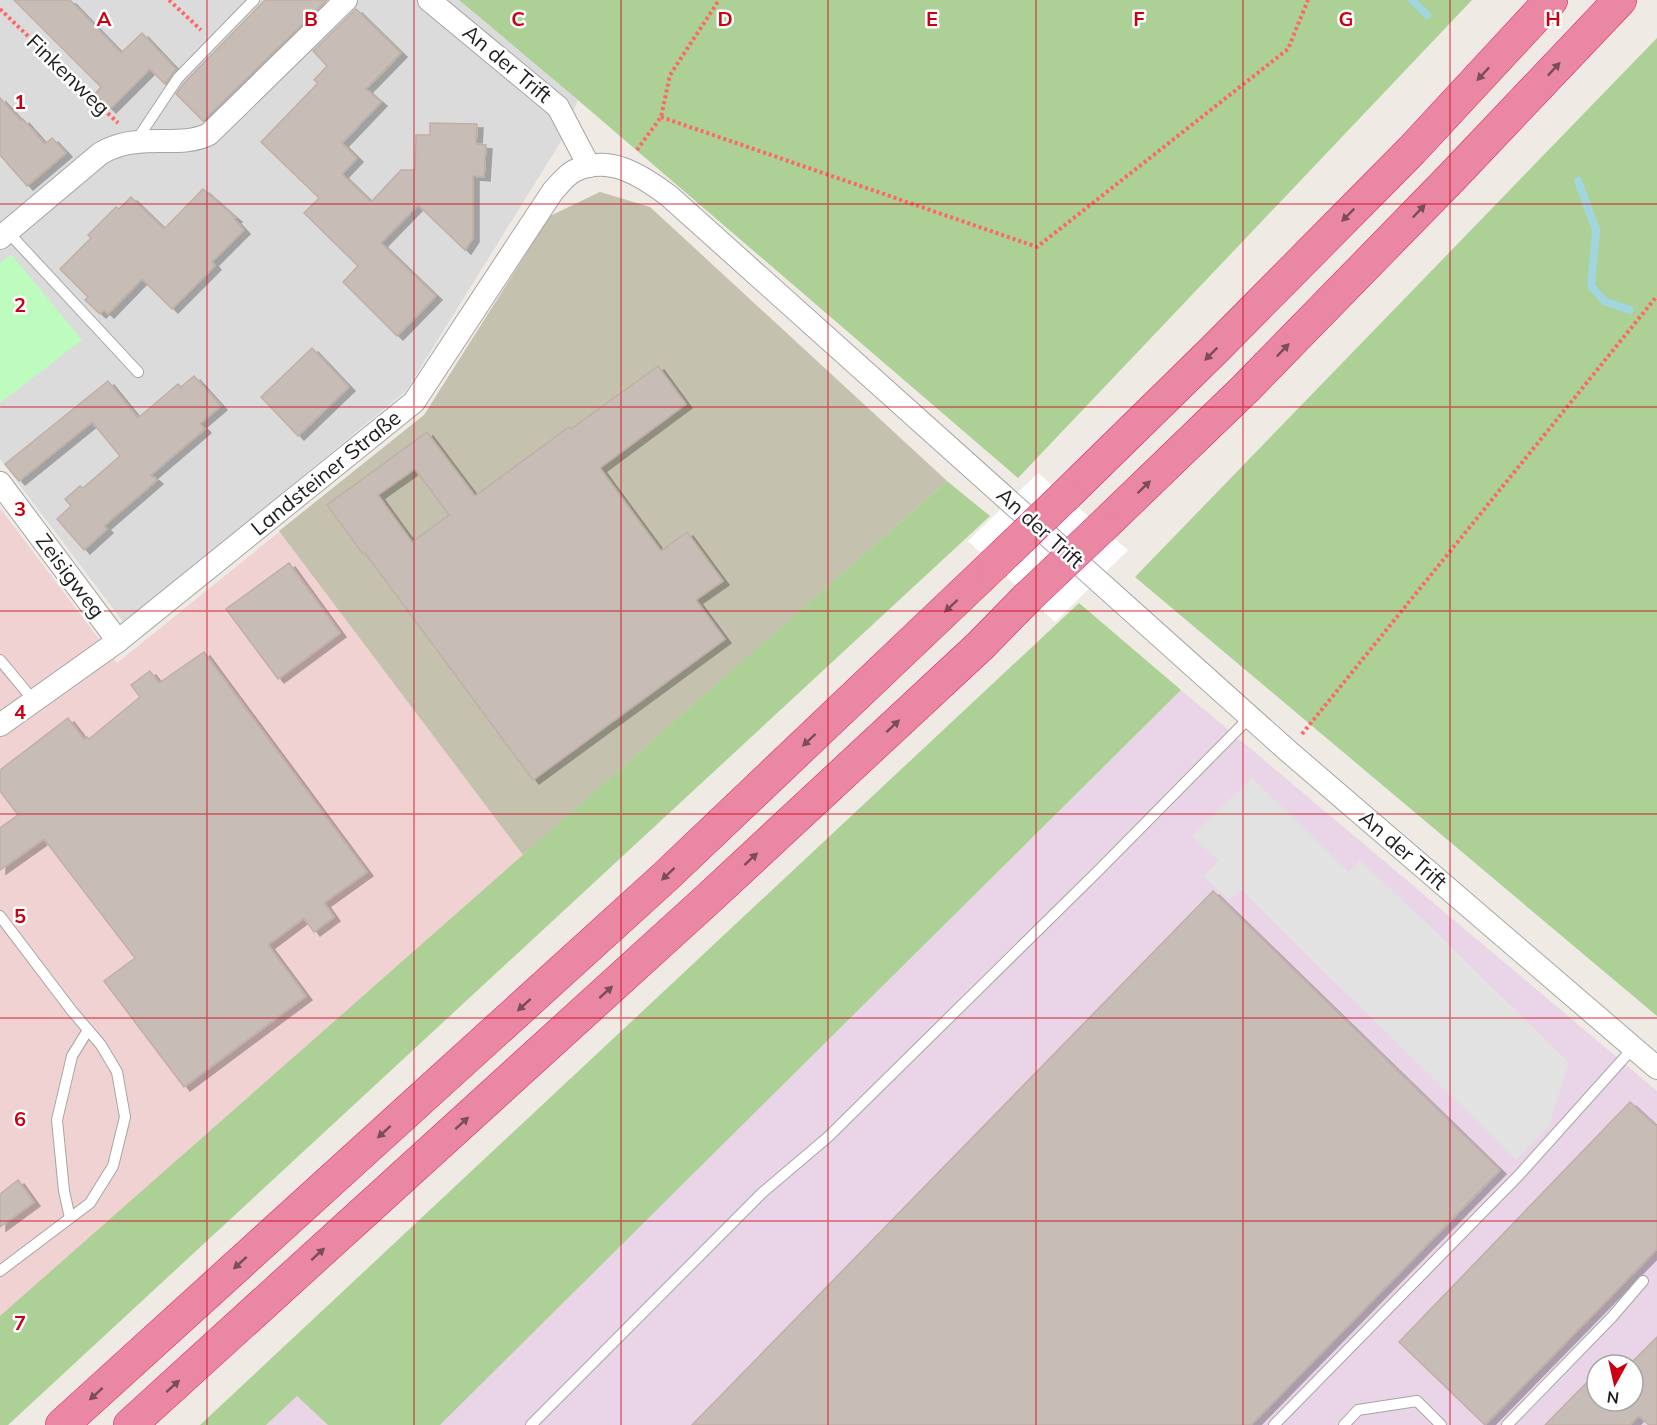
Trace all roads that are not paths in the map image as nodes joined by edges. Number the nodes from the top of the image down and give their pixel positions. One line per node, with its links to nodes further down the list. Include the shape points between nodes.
1 (254, 0): 6 (lane, via 178,78)
2 (346, 0): 6 (street, via 209,134 194,139)
3 (429, 0): 7 (street, An der Trift, via 558,107)
4 (1551, 0): 23 (highway, one-way to 23, bridge, via 1412,150 993,565 665,877)
5 (1620, 0): 24 (highway, one-way to 5, bridge, via 980,646 1245,389)
6 (136, 142): 8 (street, via 101,153)
7 (589, 166): 11 (street, Landsteiner Straße, via 572,172 553,191 414,402); 14 (street, An der Trift, via 624,168 669,196)
8 (2, 230): 9 (lane)
9 (138, 372)
10 (0, 483): 11 (street, Zeisigweg)
11 (118, 641): 13 (street, Landsteiner Straße)
12 (0, 660): 13 (lane)
13 (34, 701): 15 (street, Landsteiner Straße)
14 (1250, 717): 18 (street, An der Trift); 25 (lane, via 836,1128 762,1193)
15 (0, 725)
16 (0, 916): 17 (lane)
17 (88, 1030): 20 (lane, via 72,1056 57,1120); 20 (lane, via 117,1072 125,1117 112,1166 90,1203)
18 (1633, 1048): 19 (street, An der Trift); 26 (lane, via 1520,1174)
19 (1657, 1068)
20 (70, 1218): 21 (lane)
21 (0, 1271)
22 (1643, 1281): 29 (lane)
23 (62, 1425)
24 (130, 1425)
25 (531, 1425)
26 (1274, 1425)
27 (1344, 1425): 28 (lane, via 1358,1410 1417,1401)
28 (1441, 1425)
29 (1507, 1425)

